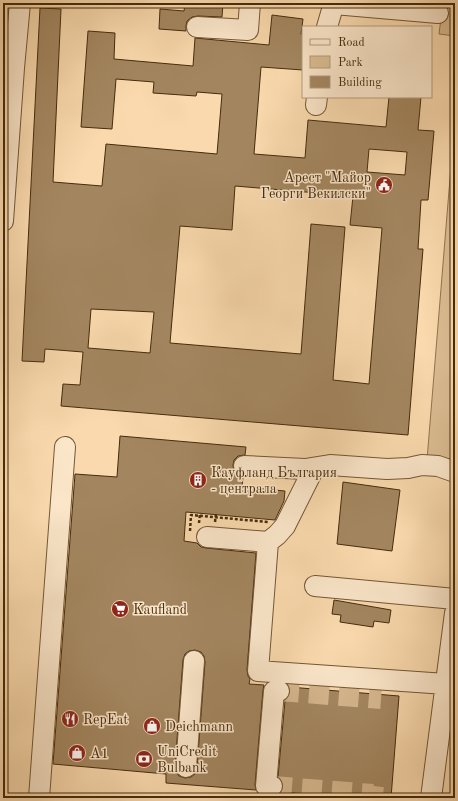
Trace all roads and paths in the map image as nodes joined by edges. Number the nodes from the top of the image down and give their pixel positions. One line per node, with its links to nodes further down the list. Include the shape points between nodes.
1 (20, 3): 7 (street)
2 (250, 3): 6 (street, via 248,30)
3 (334, 4): 4 (street); 5 (street)
4 (438, 13)
5 (327, 26)
6 (198, 27)
7 (8, 68): 8 (street)
8 (5, 162): 9 (street)
9 (3, 221)
10 (65, 447): 25 (street)
11 (244, 466): 12 (street)
12 (314, 468): 13 (street, via 330,465 387,469 422,465 438,466); 14 (street)
13 (455, 472)
14 (286, 523): 15 (path, via 191,515); 16 (street)
15 (199, 536): 16 (street)
16 (268, 542): 22 (street, via 258,671)
17 (315, 586): 18 (street)
18 (455, 599)
19 (454, 624): 21 (street)
20 (194, 662): 23 (street)
21 (446, 684): 22 (street); 26 (street)
22 (271, 688): 24 (street)
23 (186, 767)
24 (263, 787)
25 (39, 798)
26 (431, 798)

